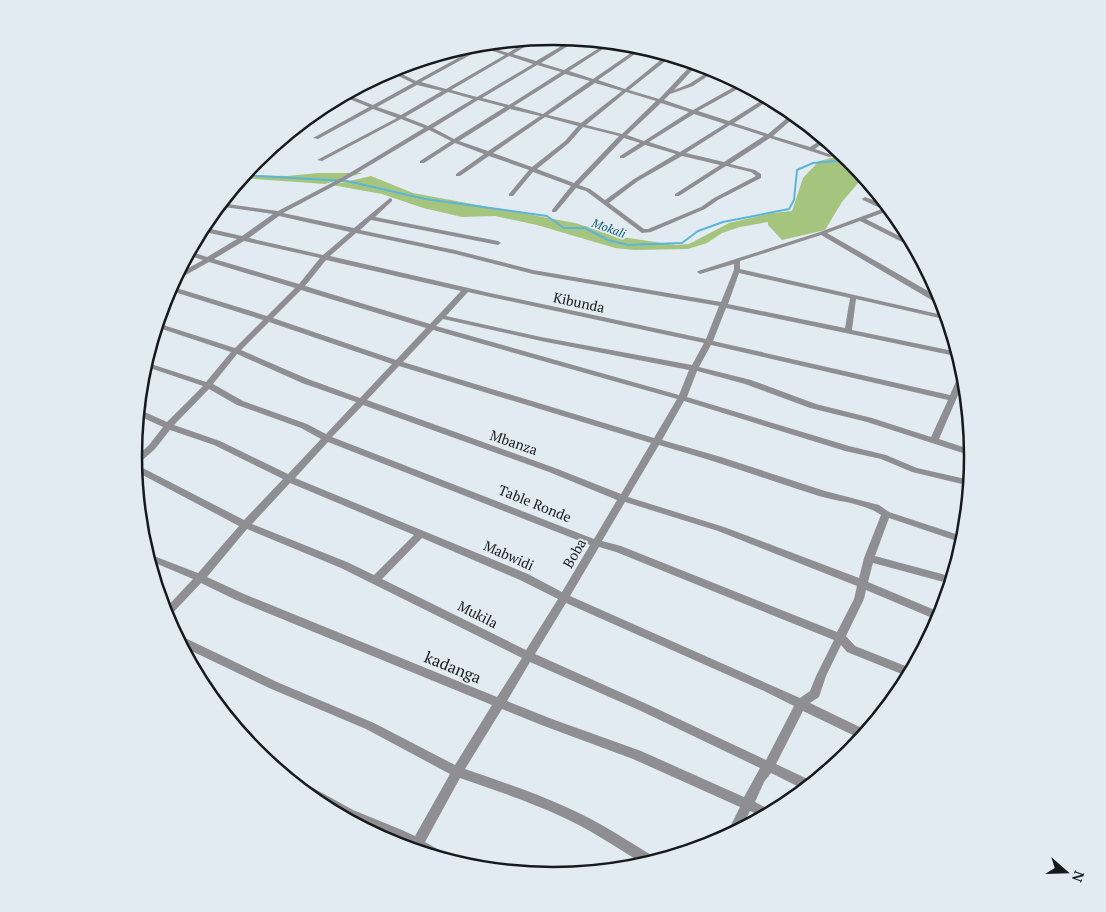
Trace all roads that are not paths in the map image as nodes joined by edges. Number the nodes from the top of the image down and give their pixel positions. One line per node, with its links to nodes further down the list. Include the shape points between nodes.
1 (566, 45): 9 (street)
2 (522, 46): 7 (street)
3 (602, 48): 11 (street)
4 (494, 50): 7 (street)
5 (634, 53): 14 (street)
6 (467, 54): 15 (street)
7 (508, 54): 9 (street); 17 (street)
8 (663, 60): 18 (street)
9 (537, 63): 11 (street); 21 (street)
10 (690, 69): 19 (street)
11 (567, 72): 14 (street); 25 (street)
12 (400, 75): 15 (street)
13 (706, 75): 19 (street)
14 (594, 82): 18 (street); 27 (street)
15 (417, 83): 17 (street); 24 (street)
16 (736, 88): 26 (street)
17 (446, 90): 21 (street); 28 (street)
18 (626, 90): 22 (street); 31 (street)
19 (670, 93): 22 (street)
20 (350, 98): 24 (street)
21 (476, 98): 25 (street); 32 (street)
22 (660, 101): 26 (street); 33 (street)
23 (762, 102): 30 (street)
24 (374, 106): 28 (street); 35 (street)
25 (507, 107): 27 (street); 36 (street)
26 (693, 112): 30 (street); 37 (street)
27 (544, 116): 31 (street); 40 (street)
28 (400, 118): 32 (street); 44 (street)
29 (789, 119): 34 (street)
30 (729, 124): 34 (street); 41 (street)
31 (581, 126): 33 (street); 47 (street, via 567,142)
32 (429, 128): 36 (street); 59 (street)
33 (624, 136): 37 (street); 49 (street)
34 (769, 136): 39 (street); 46 (street)
35 (316, 138)
36 (454, 141): 40 (street); 45 (street)
37 (644, 142): 41 (street); 43 (street)
38 (819, 143): 39 (street)
39 (812, 149): 42 (street)
40 (490, 154): 47 (street); 48 (street)
41 (681, 154): 46 (street); 54 (street)
42 (831, 156)
43 (622, 157)
44 (320, 160)
45 (422, 162)
46 (722, 165): 51 (street); 54 (street, via 759,174 703,208 649,231 642,231)
47 (532, 170): 49 (street); 50 (street)
48 (458, 175)
49 (575, 184): 54 (street); 57 (street)
50 (511, 195)
51 (677, 195)
52 (865, 199): 55 (street)
53 (390, 200): 60 (street)
54 (606, 202)
55 (878, 204)
56 (227, 206): 59 (street)
57 (554, 211)
58 (883, 211): 61 (street)
59 (278, 214): 63 (street); 65 (street)
60 (370, 218): 63 (street); 67 (street)
61 (861, 219): 64 (street); 66 (street)
62 (209, 231): 65 (street, Kibunda)
63 (356, 232): 69 (street); 79 (street, via 533,272)
64 (822, 233): 71 (street); 77 (street)
65 (244, 238): 69 (street, Kibunda); 70 (street)
66 (902, 240)
67 (498, 243)
68 (194, 255): 70 (street)
69 (325, 257): 74 (street); 76 (street, Kibunda)
70 (208, 259): 73 (street); 74 (street)
71 (737, 266): 72 (street); 78 (street); 79 (street, Boba)
72 (700, 272)
73 (184, 273)
74 (300, 286): 82 (street); 84 (street)
75 (177, 290): 82 (street)
76 (466, 290): 81 (street); 86 (street, Kibunda)
77 (932, 297)
78 (853, 298): 80 (street); 85 (street)
79 (724, 306): 85 (street); 86 (street, Boba)
80 (939, 316)
81 (442, 317): 84 (street); 91 (street)
82 (266, 318): 87 (street); 89 (street)
83 (163, 327): 87 (street, Mbanza)
84 (432, 327): 89 (street); 94 (street)
85 (848, 331): 88 (street)
86 (709, 342): 91 (street, Boba); 95 (street, Kibunda)
87 (236, 351): 92 (street); 96 (street, Mbanza)
88 (951, 354)
89 (398, 364): 96 (street); 101 (street)
90 (152, 367): 92 (street, Table Ronde)
91 (694, 368): 94 (street, Boba); 100 (street)
92 (208, 385): 98 (street); 99 (street, Table Ronde, via 240,403)
93 (958, 386): 95 (street)
94 (682, 398): 101 (street, Boba); 106 (street, via 883,457 915,470)
95 (952, 398): 100 (street)
96 (360, 402): 99 (street); 107 (street, Mbanza)
97 (145, 415): 98 (street, Mabwidi)
98 (168, 426): 103 (street); 105 (street, Mabwidi, via 217,443)
99 (328, 438): 105 (street); 112 (street, Table Ronde)
100 (934, 441): 102 (street)
101 (657, 442): 107 (street, Boba); 108 (street, via 823,494 876,507)
102 (964, 450)
103 (142, 457)
104 (143, 470): 109 (street, Mukila)
105 (290, 478): 109 (street); 110 (street, Mabwidi)
106 (963, 481)
107 (622, 498): 112 (street, Boba); 118 (street, Mbanza, via 721,529)
108 (886, 514): 111 (street); 113 (street)
109 (245, 524): 115 (street); 117 (street, Mukila, via 344,565)
110 (421, 532): 117 (street); 119 (street, Mabwidi)
111 (956, 537)
112 (595, 543): 119 (street, Boba); 122 (street, Table Ronde, via 618,549)
113 (869, 558): 116 (street); 118 (street)
114 (155, 559): 115 (street, kadanga)
115 (200, 578): 120 (street); 126 (street, kadanga)
116 (945, 579)
117 (374, 582): 124 (street, Mukila, via 459,620)
118 (863, 584): 121 (street); 122 (street)
119 (564, 598): 124 (street, Boba); 127 (street, Mabwidi)
120 (172, 609)
121 (933, 614)
122 (841, 638): 125 (street, Table Ronde, via 851,649); 127 (street, via 815,694)
123 (187, 644): 130 (street, via 370,726)
124 (528, 656): 126 (street, Boba); 129 (street, Mukila)
125 (904, 670)
126 (500, 704): 130 (street, Boba); 132 (street, kadanga, via 637,756)
127 (801, 704): 128 (street, Mabwidi); 129 (street)
128 (858, 732)
129 (769, 766): 131 (street, Mukila); 132 (street)
130 (457, 772): 135 (street, Boba); 136 (street, via 563,811)
131 (803, 782)
132 (749, 804): 133 (street, kadanga); 134 (street)
133 (761, 810)
134 (739, 823)
135 (417, 844)
136 (643, 857)

